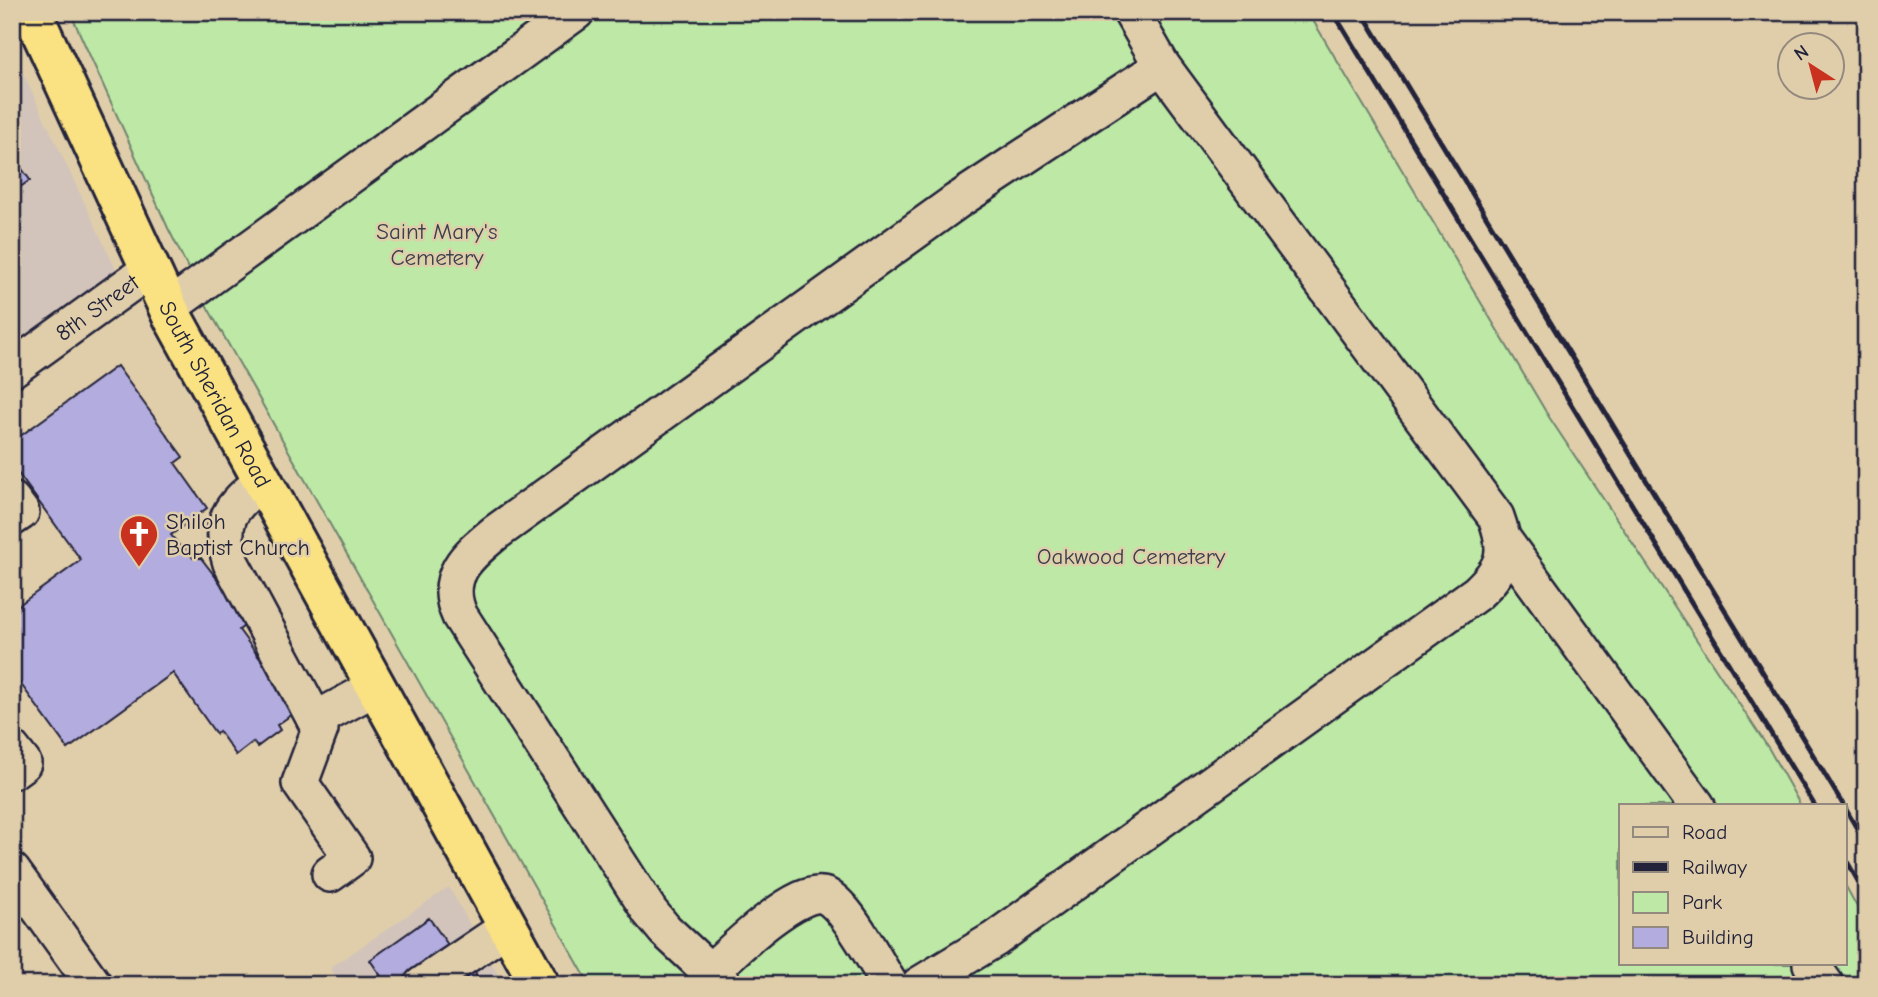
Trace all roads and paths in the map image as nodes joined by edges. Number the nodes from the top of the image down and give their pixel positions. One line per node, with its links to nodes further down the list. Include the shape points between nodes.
1 (32, 12): 5 (highway, South Sheridan Road)
2 (576, 12): 6 (street)
3 (1131, 12): 4 (street)
4 (1162, 66): 9 (street, via 1496,517); 19 (street, via 957,201 495,533 460,569 453,593 460,616 650,912)
5 (149, 270): 6 (highway, South Sheridan Road); 7 (street, 8th Street)
6 (168, 307): 8 (highway, South Sheridan Road)
7 (12, 369)
8 (262, 482): 10 (highway, South Sheridan Road); 11 (street, via 236,502 224,541 231,563)
9 (1505, 542): 14 (street); 24 (street, via 1500,566 1477,593 995,939)
10 (376, 687): 11 (street); 17 (highway, South Sheridan Road)
11 (315, 720): 16 (street, via 320,729 300,783 352,858)
12 (12, 749): 13 (street, via 23,763)
13 (12, 771)
14 (1696, 804)
15 (12, 871): 20 (street)
16 (330, 874)
17 (508, 927): 21 (street); 22 (highway, South Sheridan Road)
18 (1812, 965): 25 (street)
19 (717, 978): 23 (street, via 752,933 801,900 817,895 825,896 844,914)
20 (94, 985)
21 (422, 985)
22 (540, 985)
23 (890, 985)
24 (919, 985)
25 (1826, 985)

